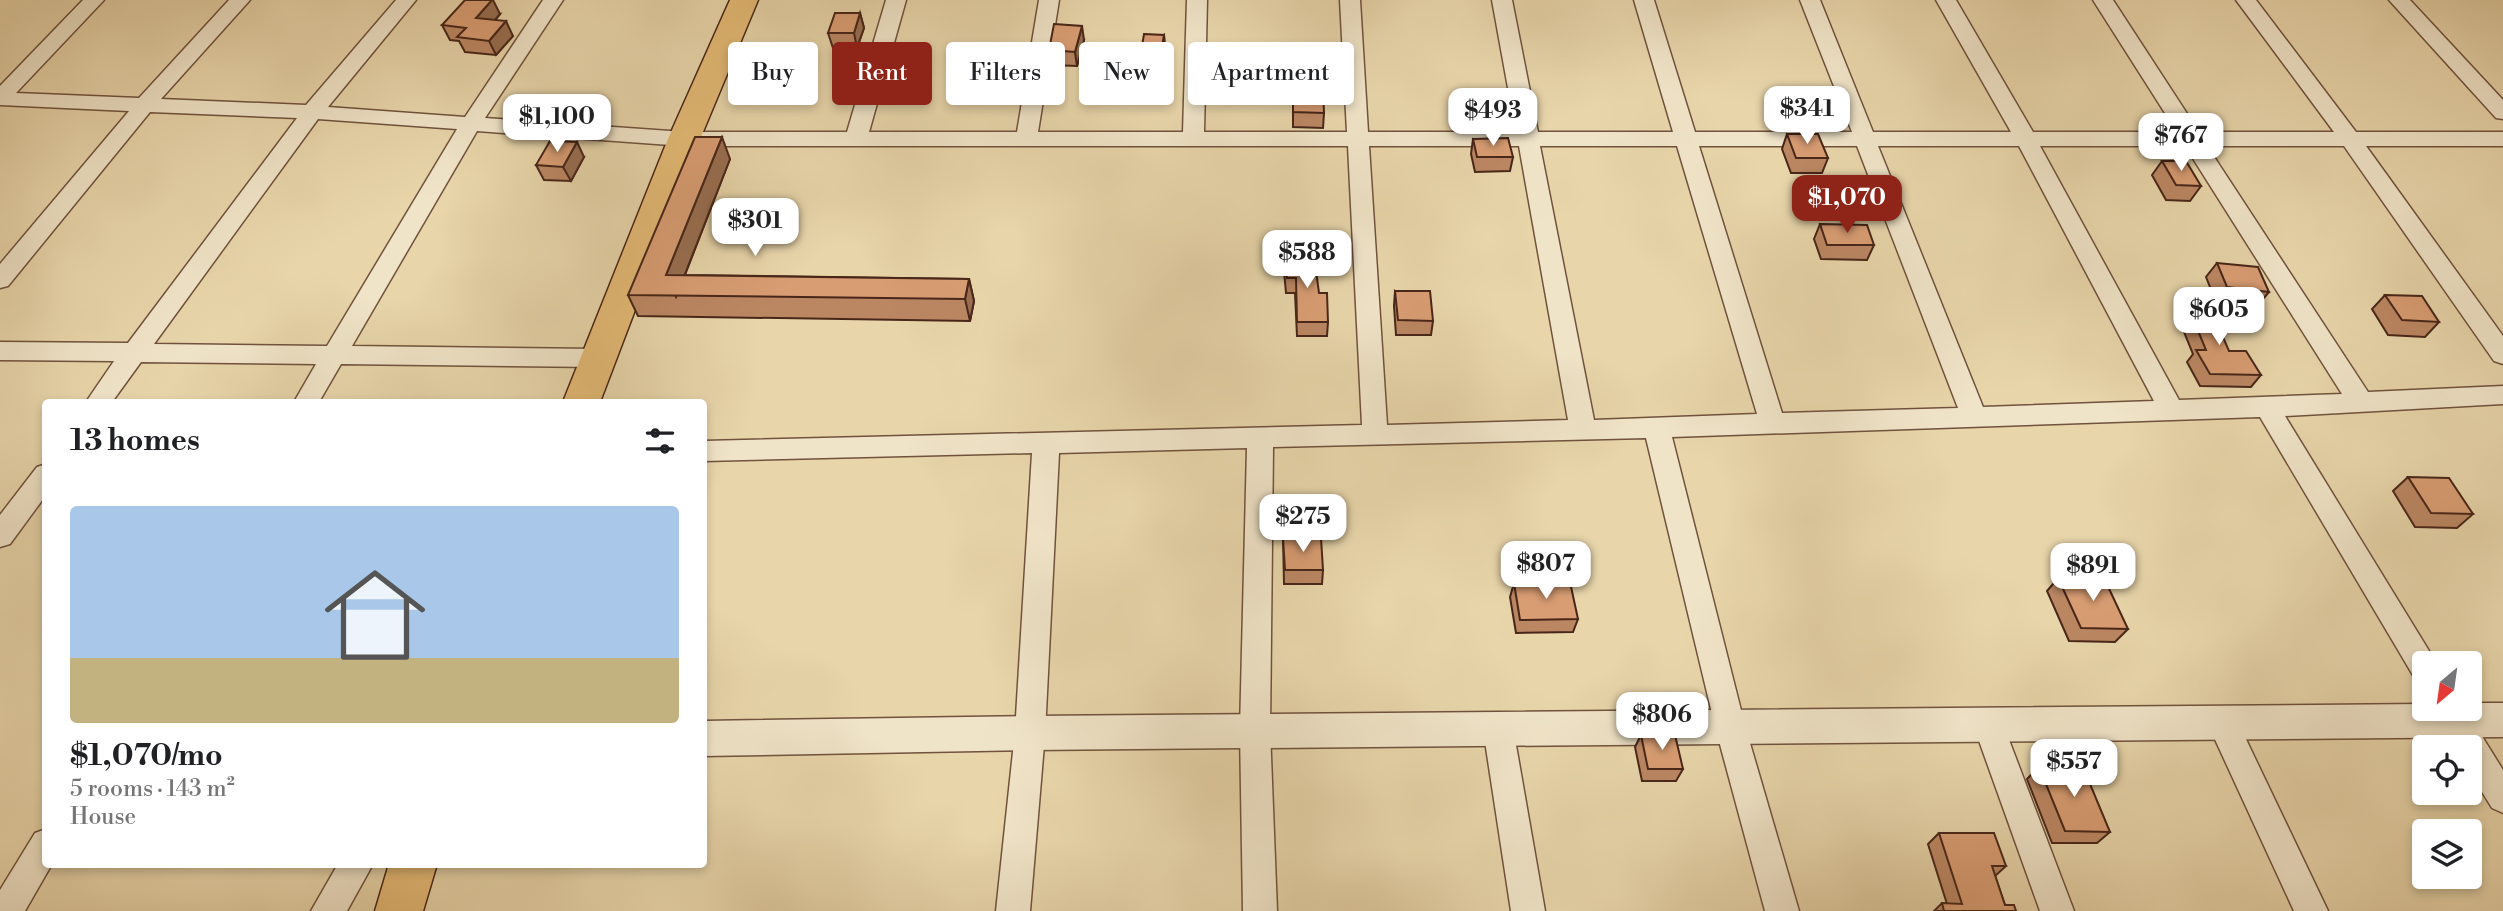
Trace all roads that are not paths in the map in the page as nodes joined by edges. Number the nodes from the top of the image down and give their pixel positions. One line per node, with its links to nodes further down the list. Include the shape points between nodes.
1 (94, 0): 17 (street)
2 (240, 0): 18 (street)
3 (406, 0): 19 (street)
4 (553, 0): 21 (street)
5 (744, 0): 22 (main road)
6 (896, 0): 23 (street)
7 (1049, 0): 33 (street)
8 (1197, 0): 24 (street)
9 (1350, 0): 25 (street)
10 (1503, 0): 26 (street)
11 (1644, 0): 27 (street)
12 (1810, 0): 28 (street)
13 (1946, 0): 29 (street)
14 (2103, 0): 30 (street)
15 (2246, 0): 31 (street)
16 (2399, 0): 20 (street)
17 (0, 99): 18 (street)
18 (144, 106): 19 (street); 34 (street)
19 (312, 112): 21 (street); 36 (street)
20 (2503, 113)
21 (470, 125): 22 (street); 38 (street)
22 (684, 139): 23 (street); 39 (main road)
23 (856, 139): 33 (street)
24 (1193, 139): 25 (street); 33 (street)
25 (1359, 139): 26 (street); 51 (street)
26 (1526, 139): 27 (street); 50 (street)
27 (1684, 139): 28 (street); 48 (street)
28 (1863, 139): 29 (street); 47 (street)
29 (2026, 139): 30 (street); 46 (street)
30 (2194, 139): 31 (street); 43 (street)
31 (2350, 139): 32 (street); 37 (street)
32 (2503, 139)
33 (1026, 141)
34 (0, 280)
35 (0, 351): 36 (street)
36 (134, 353): 38 (street); 40 (street)
37 (2503, 355)
38 (334, 356): 39 (street); 41 (street)
39 (598, 359): 42 (main road)
40 (100, 399)
41 (308, 399)
42 (582, 399)
43 (2360, 401): 44 (street); 45 (street)
44 (2498, 402)
45 (2267, 407): 46 (street); 57 (street)
46 (2171, 410): 47 (street)
47 (1974, 416): 48 (street)
48 (1772, 422): 49 (street)
49 (1657, 428): 50 (street); 64 (street)
50 (1583, 430): 51 (street)
51 (1375, 435): 52 (street)
52 (1261, 438): 53 (street); 66 (street)
53 (1046, 443): 54 (street); 67 (street)
54 (707, 451)
55 (42, 479): 56 (street)
56 (0, 536)
57 (2414, 651)
58 (2412, 715): 62 (street)
59 (2482, 718): 60 (street)
60 (2503, 720)
61 (2456, 721): 69 (street)
62 (2222, 722): 63 (street, via 2122,727); 81 (street)
63 (1988, 724): 64 (street); 80 (street)
64 (1730, 726): 65 (street); 79 (street)
65 (1498, 728): 66 (street); 78 (street)
66 (1255, 730): 67 (street); 77 (street)
67 (1030, 733): 68 (street); 76 (street)
68 (707, 739)
69 (2503, 797)
70 (42, 851): 73 (street)
71 (354, 868): 74 (street)
72 (412, 868): 75 (main road)
73 (6, 911)
74 (328, 911)
75 (399, 911)
76 (1013, 911)
77 (1260, 911)
78 (1528, 911)
79 (1782, 911)
80 (2057, 911)
81 (2311, 911)

